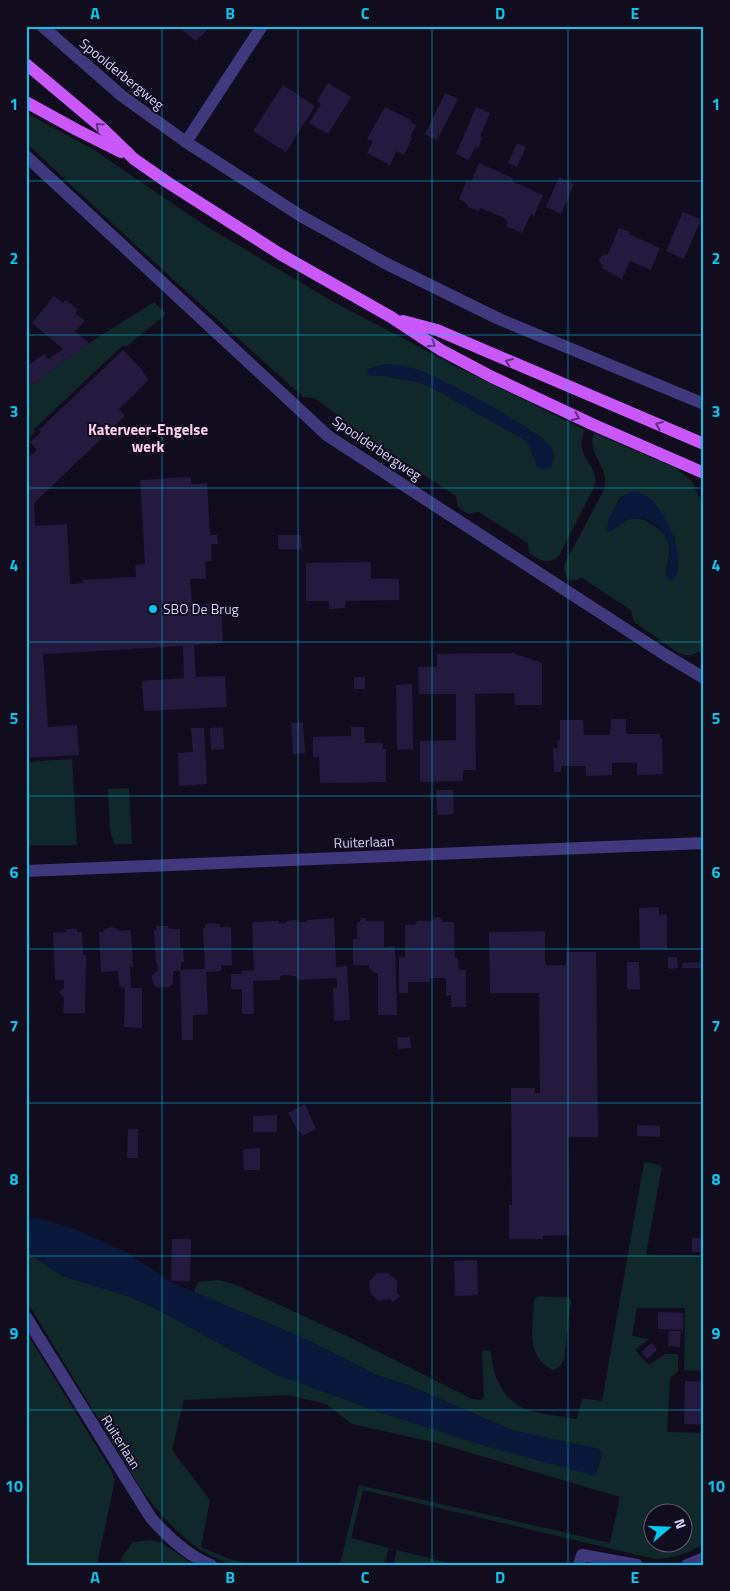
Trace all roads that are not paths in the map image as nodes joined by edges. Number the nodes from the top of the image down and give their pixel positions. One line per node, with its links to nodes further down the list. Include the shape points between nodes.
1 (42, 26): 5 (street, Spoolderbergweg, via 122,96)
2 (262, 26): 5 (street)
3 (26, 64): 7 (main road, one-way to 3)
4 (26, 102): 7 (main road)
5 (186, 142): 9 (street, Spoolderbergweg, via 301,216 392,266 499,319)
6 (26, 156): 12 (street, Spoolderbergweg, via 328,436)
7 (134, 159): 8 (main road, via 280,254)
8 (391, 317): 10 (main road, one-way to 8, via 437,330); 11 (main road, one-way to 11, via 441,350 492,377)
9 (704, 404)
10 (704, 444)
11 (704, 473)
12 (704, 678)
13 (704, 843): 14 (street, Ruiterlaan)
14 (26, 871)
15 (26, 1317): 17 (street, Ruiterlaan, via 151,1518 176,1543)
16 (704, 1558): 20 (street)
17 (211, 1565)
18 (579, 1565): 19 (street, via 582,1555)
19 (637, 1565)
20 (687, 1565)

